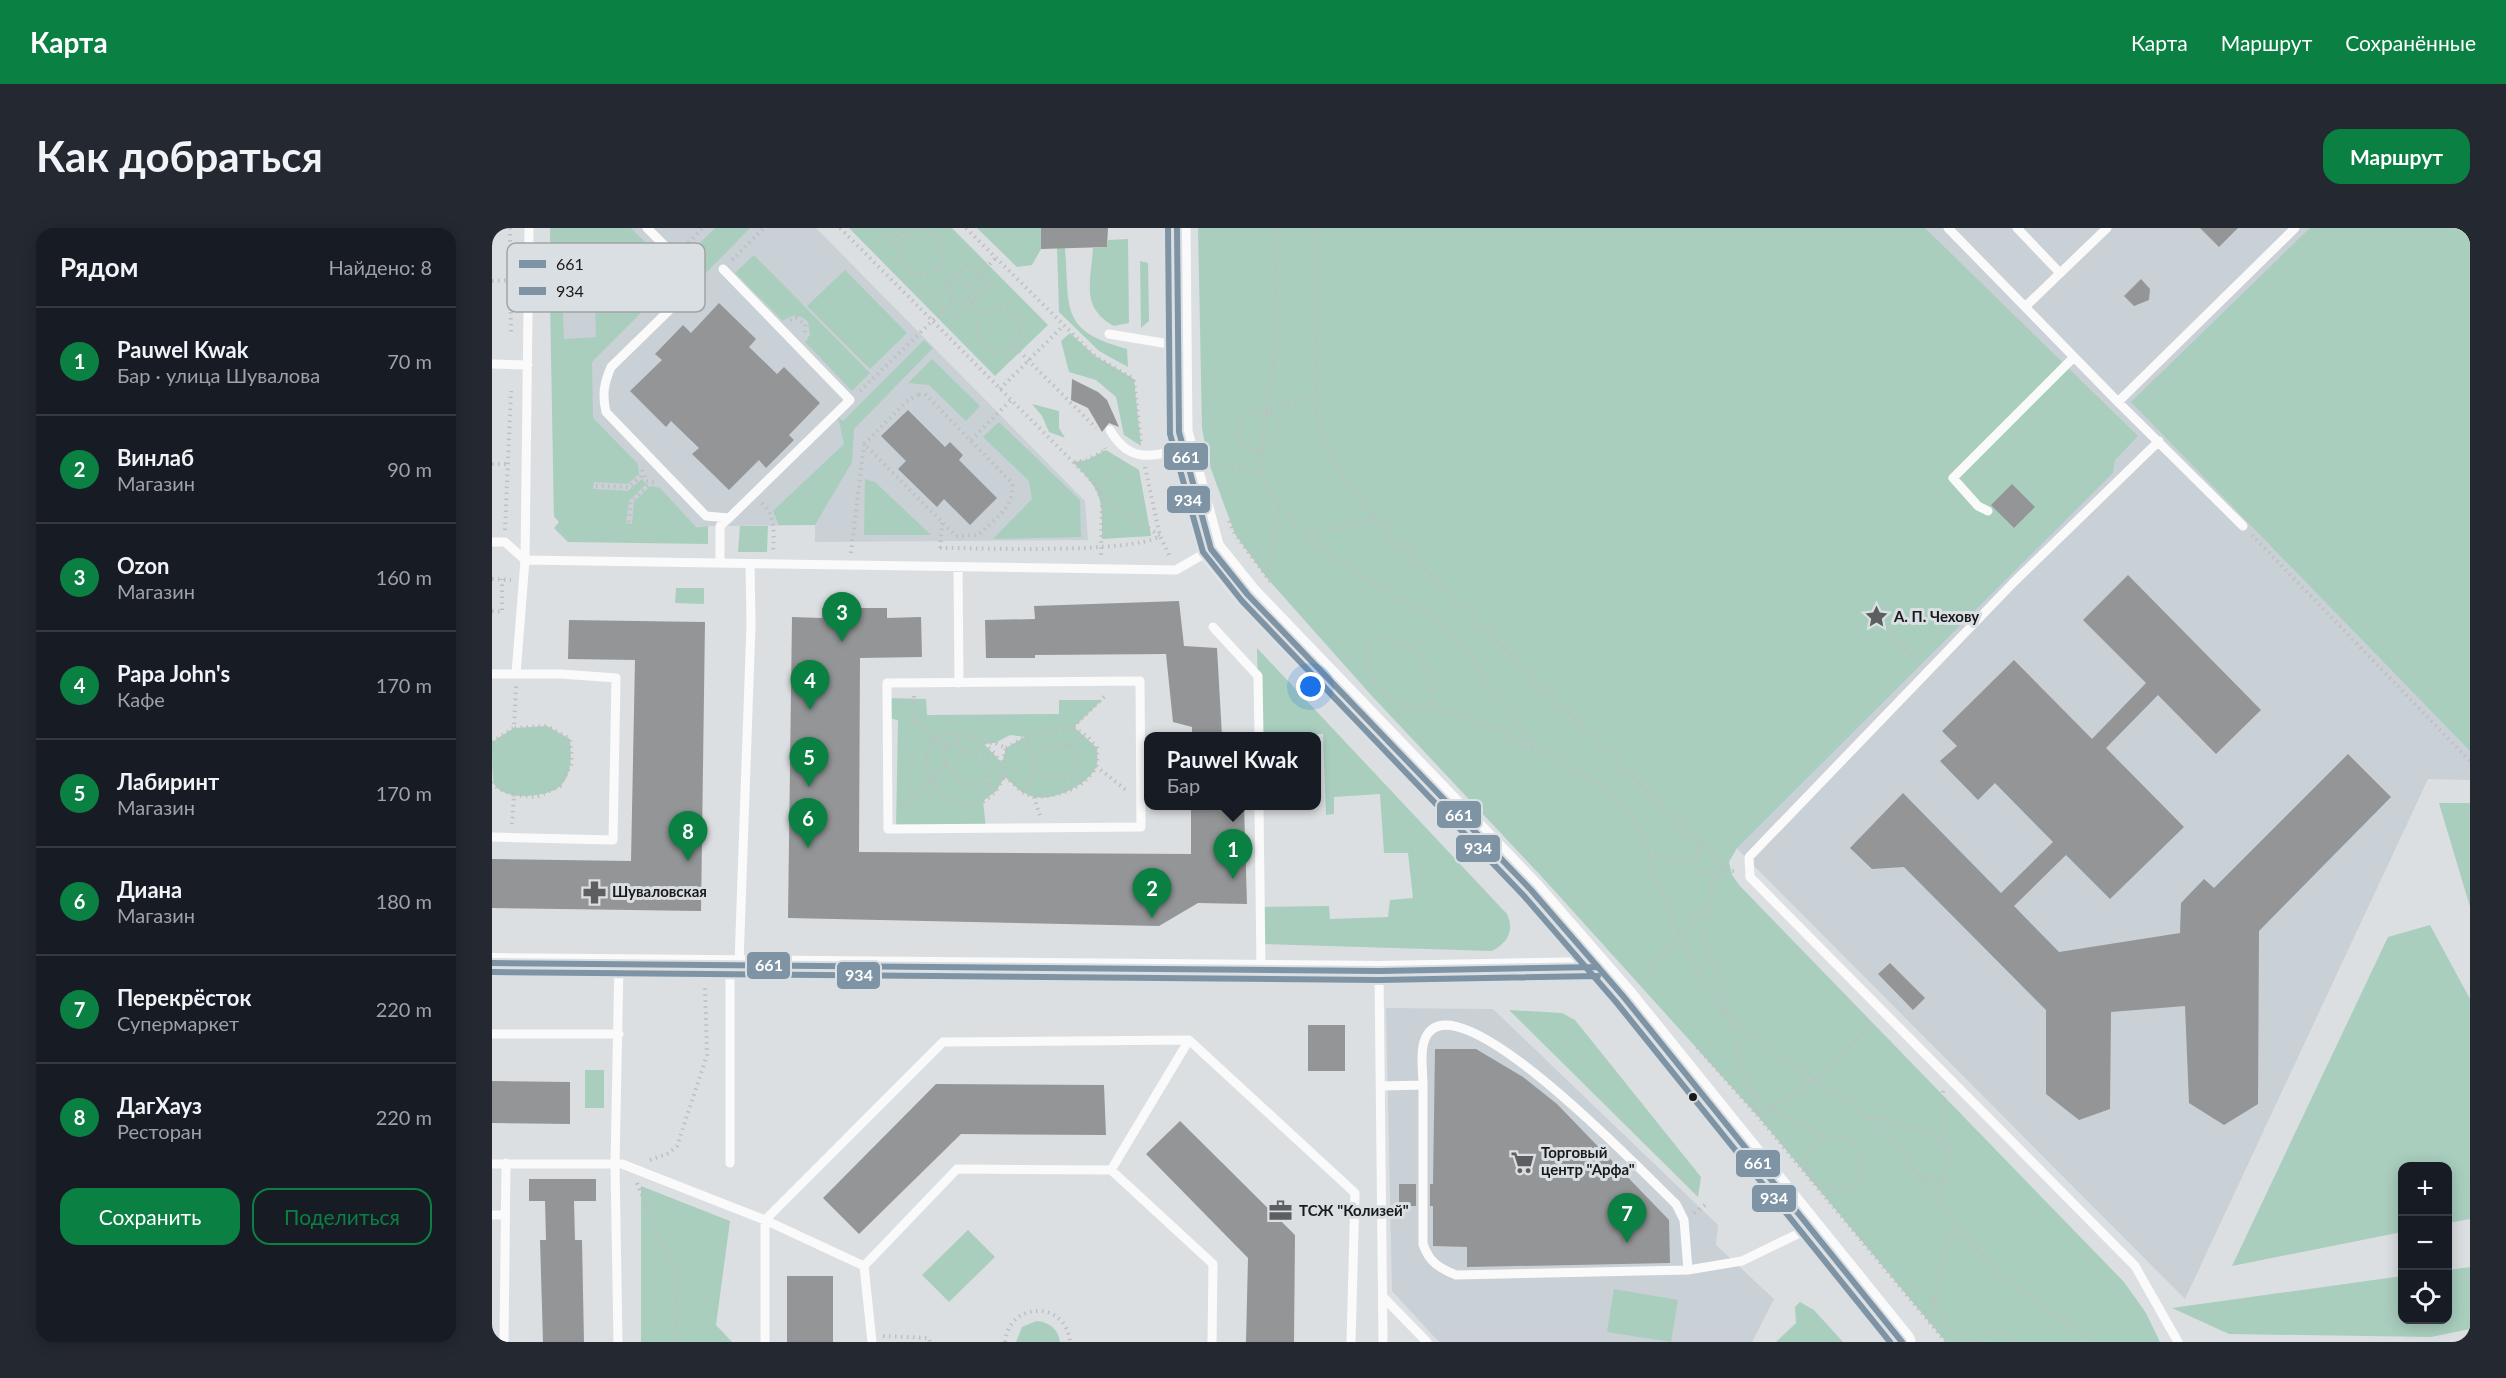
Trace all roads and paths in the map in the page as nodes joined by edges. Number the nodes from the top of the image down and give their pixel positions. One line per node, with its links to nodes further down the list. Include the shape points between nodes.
1 (510, 228): 18 (path)
2 (529, 228): 19 (lane)
3 (647, 228): 20 (lane)
4 (704, 228): 21 (path)
5 (764, 228): 24 (path)
6 (840, 228): 37 (path)
7 (880, 228): 17 (path, via 893,242)
8 (907, 228): 17 (path)
9 (966, 228): 22 (path)
10 (1177, 228): 39 (street)
11 (1277, 228): 51 (path, via 1275,356)
12 (1315, 228): 47 (path)
13 (1948, 228): 31 (lane)
14 (2017, 228): 25 (lane)
15 (2107, 228): 25 (lane)
16 (2295, 228): 50 (lane)
17 (903, 235): 23 (path, via 899,258 908,270 922,274); 23 (path, via 924,230 936,236 943,256)
18 (510, 243)
19 (529, 243)
20 (663, 243)
21 (688, 243)
22 (996, 258): 26 (path); 42 (path, via 1063,326)
23 (936, 268): 27 (path)
24 (723, 269): 48 (lane)
25 (2060, 273): 31 (lane)
26 (978, 275): 27 (path, via 968,264); 28 (path); 30 (path, via 988,285)
27 (951, 283): 28 (path); 29 (path); 32 (path, via 933,299)
28 (968, 285): 30 (path)
29 (953, 301): 30 (path); 32 (path)
30 (969, 301): 32 (path, via 954,320); 36 (path)
31 (2025, 307): 41 (lane)
32 (944, 310): 37 (path)
33 (511, 312): 44 (path)
34 (528, 312): 45 (lane)
35 (667, 312): 74 (lane, via 611,367 604,382 606,412 706,516)
36 (983, 315): 40 (path, via 1002,309 1015,315 1021,327); 40 (path, via 976,329 980,344 993,353)
37 (932, 321): 46 (path); 48 (path)
38 (1109, 334): 39 (lane)
39 (1177, 345): 57 (street, via 1179,432)
40 (1015, 347): 42 (path)
41 (2074, 357): 50 (lane); 72 (lane, via 1953,478 1978,506)
42 (1028, 361): 46 (path); 52 (path)
43 (492, 364): 44 (lane)
44 (512, 364): 45 (lane); 63 (path)
45 (528, 365): 87 (lane)
46 (1000, 389): 49 (path)
47 (1315, 396): 51 (path); 75 (path, via 1322,439 1336,467)
48 (850, 400): 70 (lane)
49 (1011, 400): 53 (path); 61 (path)
50 (2118, 402): 54 (lane)
51 (1266, 411): 59 (path); 59 (path, via 1276,421 1278,433 1272,445); 59 (path, via 1248,412 1237,429 1246,447)
52 (1106, 433): 57 (lane, via 1125,450 1142,457)
53 (971, 440): 56 (path, via 926,394 906,402); 77 (path, via 1012,483 1014,494 1009,505 978,535 956,536)
54 (2159, 441): 78 (lane); 99 (lane)
55 (1104, 442): 58 (path)
56 (864, 444): 77 (path); 82 (path)
57 (1195, 449): 60 (path); 86 (street)
58 (1106, 450): 61 (path, via 1088,460); 69 (path, via 1125,462)
59 (1261, 450): 65 (path)
60 (1208, 461): 64 (path); 65 (path)
61 (1073, 462): 69 (path)
62 (492, 464): 63 (path)
63 (508, 464): 81 (path)
64 (1211, 470)
65 (1261, 474): 71 (path)
66 (642, 475): 68 (path, via 628,487)
67 (650, 483): 76 (path, via 631,502)
68 (596, 486)
69 (1097, 491): 84 (path, via 1102,500); 84 (path, via 1160,536 1150,542)
70 (753, 494): 74 (lane); 90 (path, via 769,511 775,525)
71 (1279, 507): 79 (path); 93 (path)
72 (1988, 511)
73 (1228, 517): 93 (path, via 1234,534)
74 (729, 518): 88 (lane, via 720,526)
75 (1376, 520): 79 (path); 146 (path)
76 (629, 522)
77 (942, 522): 83 (path)
78 (2243, 526): 125 (path)
79 (1306, 536): 120 (path, via 1357,574 1443,624)
80 (492, 542): 81 (lane)
81 (505, 542): 87 (lane)
82 (852, 542)
83 (939, 542)
84 (1101, 545): 85 (path); 92 (path)
85 (940, 548)
86 (1211, 549): 92 (lane, via 1176,570); 157 (street, via 1248,595 1531,890)
87 (525, 560): 88 (lane); 101 (lane)
88 (720, 563): 89 (lane)
89 (750, 564): 90 (lane); 156 (lane, via 751,626)
90 (772, 564): 91 (lane)
91 (958, 567): 92 (lane); 104 (lane)
92 (1100, 569)
93 (1267, 578): 95 (path)
94 (502, 579): 96 (path, via 502,612)
95 (1274, 586)
96 (492, 611)
97 (1881, 623): 99 (path)
98 (1213, 627): 110 (lane, via 1258,676)
99 (1928, 672): 151 (lane, via 1749,857)
100 (492, 674): 101 (lane)
101 (516, 674): 109 (path); 145 (lane, via 616,678 613,840)
102 (1121, 681): 104 (lane); 108 (path); 140 (lane, via 1140,681)
103 (912, 683): 104 (lane); 114 (path, via 915,720); 142 (lane, via 887,683)
104 (959, 683)
105 (1381, 687): 106 (path); 107 (path, via 1404,707 1416,711); 107 (path, via 1363,657 1366,647 1386,638 1400,641 1426,667 1433,692)
106 (1376, 691)
107 (1430, 704): 120 (path)
108 (1074, 727): 112 (path); 113 (path)
109 (514, 728): 115 (path); 138 (path, via 547,726 570,739 572,763 560,786 537,797)
110 (1259, 732)
111 (960, 734): 114 (path); 116 (path); 117 (path)
112 (1087, 736): 118 (path); 128 (path, via 1097,748)
113 (1026, 737): 121 (path); 122 (path)
114 (934, 738): 119 (path); 132 (path, via 926,749)
115 (492, 742)
116 (983, 743): 121 (path); 123 (path)
117 (957, 744): 119 (path); 124 (path, via 970,756)
118 (1067, 745): 122 (path); 131 (path, via 1074,752 1077,768)
119 (946, 747): 127 (path)
120 (1534, 747): 147 (path, via 1605,789 1626,809)
121 (1006, 748): 126 (path)
122 (1035, 753): 129 (path)
123 (994, 754): 124 (path); 126 (path)
124 (988, 758): 135 (path)
125 (2470, 761)
126 (1002, 763): 130 (path)
127 (946, 765): 132 (path); 135 (path, via 966,785)
128 (1096, 766): 133 (path); 140 (path)
129 (1035, 773): 131 (path, via 1045,779); 137 (path)
130 (1005, 776): 136 (path); 137 (path)
131 (1068, 776): 133 (path)
132 (930, 778): 136 (path, via 943,795 962,803 983,801); 142 (path, via 915,799)
133 (1084, 780): 139 (path, via 1065,792)
134 (492, 782): 138 (path)
135 (989, 784): 136 (path)
136 (996, 791)
137 (1022, 792): 139 (path)
138 (514, 795): 145 (path)
139 (1034, 797): 143 (path, via 1038,813)
140 (1141, 801): 143 (lane, via 1141,826)
141 (1259, 810): 158 (lane)
142 (888, 811): 143 (lane, via 888,829)
143 (1051, 827)
144 (492, 837): 145 (lane)
145 (512, 838)
146 (1701, 845): 148 (path); 149 (path)
147 (1648, 854): 148 (path, via 1680,861); 153 (path)
148 (1696, 857): 150 (path, via 1700,870)
149 (1725, 869): 150 (path); 151 (path)
150 (1714, 876): 152 (path)
151 (1750, 876): 164 (lane)
152 (1709, 902): 153 (path); 165 (path, via 1703,934)
153 (1680, 932): 161 (path); 165 (path, via 1707,986)
154 (492, 963): 155 (street)
155 (619, 963): 156 (street); 167 (lane)
156 (734, 963): 158 (street); 181 (lane)
157 (1598, 967): 159 (street); 193 (street)
158 (1261, 969): 159 (street)
159 (1379, 970): 173 (lane)
160 (1630, 973): 161 (path)
161 (1638, 982): 163 (path)
162 (705, 985): 183 (path, via 707,1055 677,1146 660,1157)
163 (1646, 991)
164 (1885, 1012): 170 (lane); 171 (path)
165 (1730, 1017): 171 (path, via 1749,1035); 174 (path)
166 (492, 1034): 167 (lane)
167 (619, 1034): 183 (lane)
168 (1190, 1040): 184 (lane); 191 (lane, via 943,1042); 208 (lane, via 1355,1193)
169 (1694, 1044): 176 (path)
170 (1942, 1071): 179 (path); 217 (lane, via 2135,1266)
171 (1815, 1079): 175 (path); 177 (path)
172 (1423, 1085): 173 (lane); 195 (lane, via 1423,1045 1433,1029 1445,1026 1466,1028 1483,1036 1527,1065 1676,1204 1684,1220); 195 (lane, via 1423,1244 1440,1269 1456,1275)
173 (1381, 1086): 197 (lane)
174 (1750, 1088): 175 (path); 176 (path)
175 (1772, 1109): 176 (path); 178 (path)
176 (1757, 1115): 186 (path)
177 (1867, 1117): 179 (path, via 1909,1126); 185 (path)
178 (1825, 1137): 186 (path, via 1811,1149 1808,1158); 186 (path, via 1842,1136 1856,1146 1862,1161 1860,1170 1844,1188 1825,1188)
179 (1946, 1144): 187 (path, via 1950,1148)
180 (506, 1163): 182 (lane); 183 (lane); 190 (lane)
181 (730, 1163)
182 (492, 1164)
183 (619, 1164): 191 (lane); 201 (lane); 202 (path, via 634,1177 674,1274)
184 (1111, 1170): 194 (lane, via 957,1169); 207 (lane, via 1213,1264)
185 (1921, 1179): 187 (path, via 1938,1177); 188 (path)
186 (1813, 1181): 198 (path)
187 (1943, 1183): 188 (path)
188 (1937, 1198): 192 (path)
189 (492, 1215): 190 (lane)
190 (505, 1215): 200 (lane)
191 (765, 1220): 194 (lane); 203 (lane)
192 (1957, 1225): 196 (path); 216 (path, via 2012,1286)
193 (1810, 1228): 195 (lane, via 1742,1261); 211 (street)
194 (864, 1266): 199 (lane)
195 (1688, 1270)
196 (1933, 1297): 198 (path); 213 (path, via 1946,1326)
197 (1384, 1298): 209 (lane); 210 (lane)
198 (1930, 1322): 212 (path)
199 (872, 1339): 204 (path, via 929,1338)
200 (504, 1342)
201 (618, 1342)
202 (677, 1342)
203 (765, 1342)
204 (930, 1342)
205 (1005, 1342): 206 (path, via 1012,1321 1020,1314 1040,1310 1059,1318)
206 (1070, 1342)
207 (1212, 1342)
208 (1351, 1342)
209 (1383, 1342)
210 (1426, 1342)
211 (1902, 1342)
212 (1946, 1342)
213 (1976, 1342)
214 (1982, 1342): 215 (path, via 1989,1332 1999,1330 2008,1334)
215 (2011, 1342)
216 (2093, 1342)
217 (2178, 1342)

